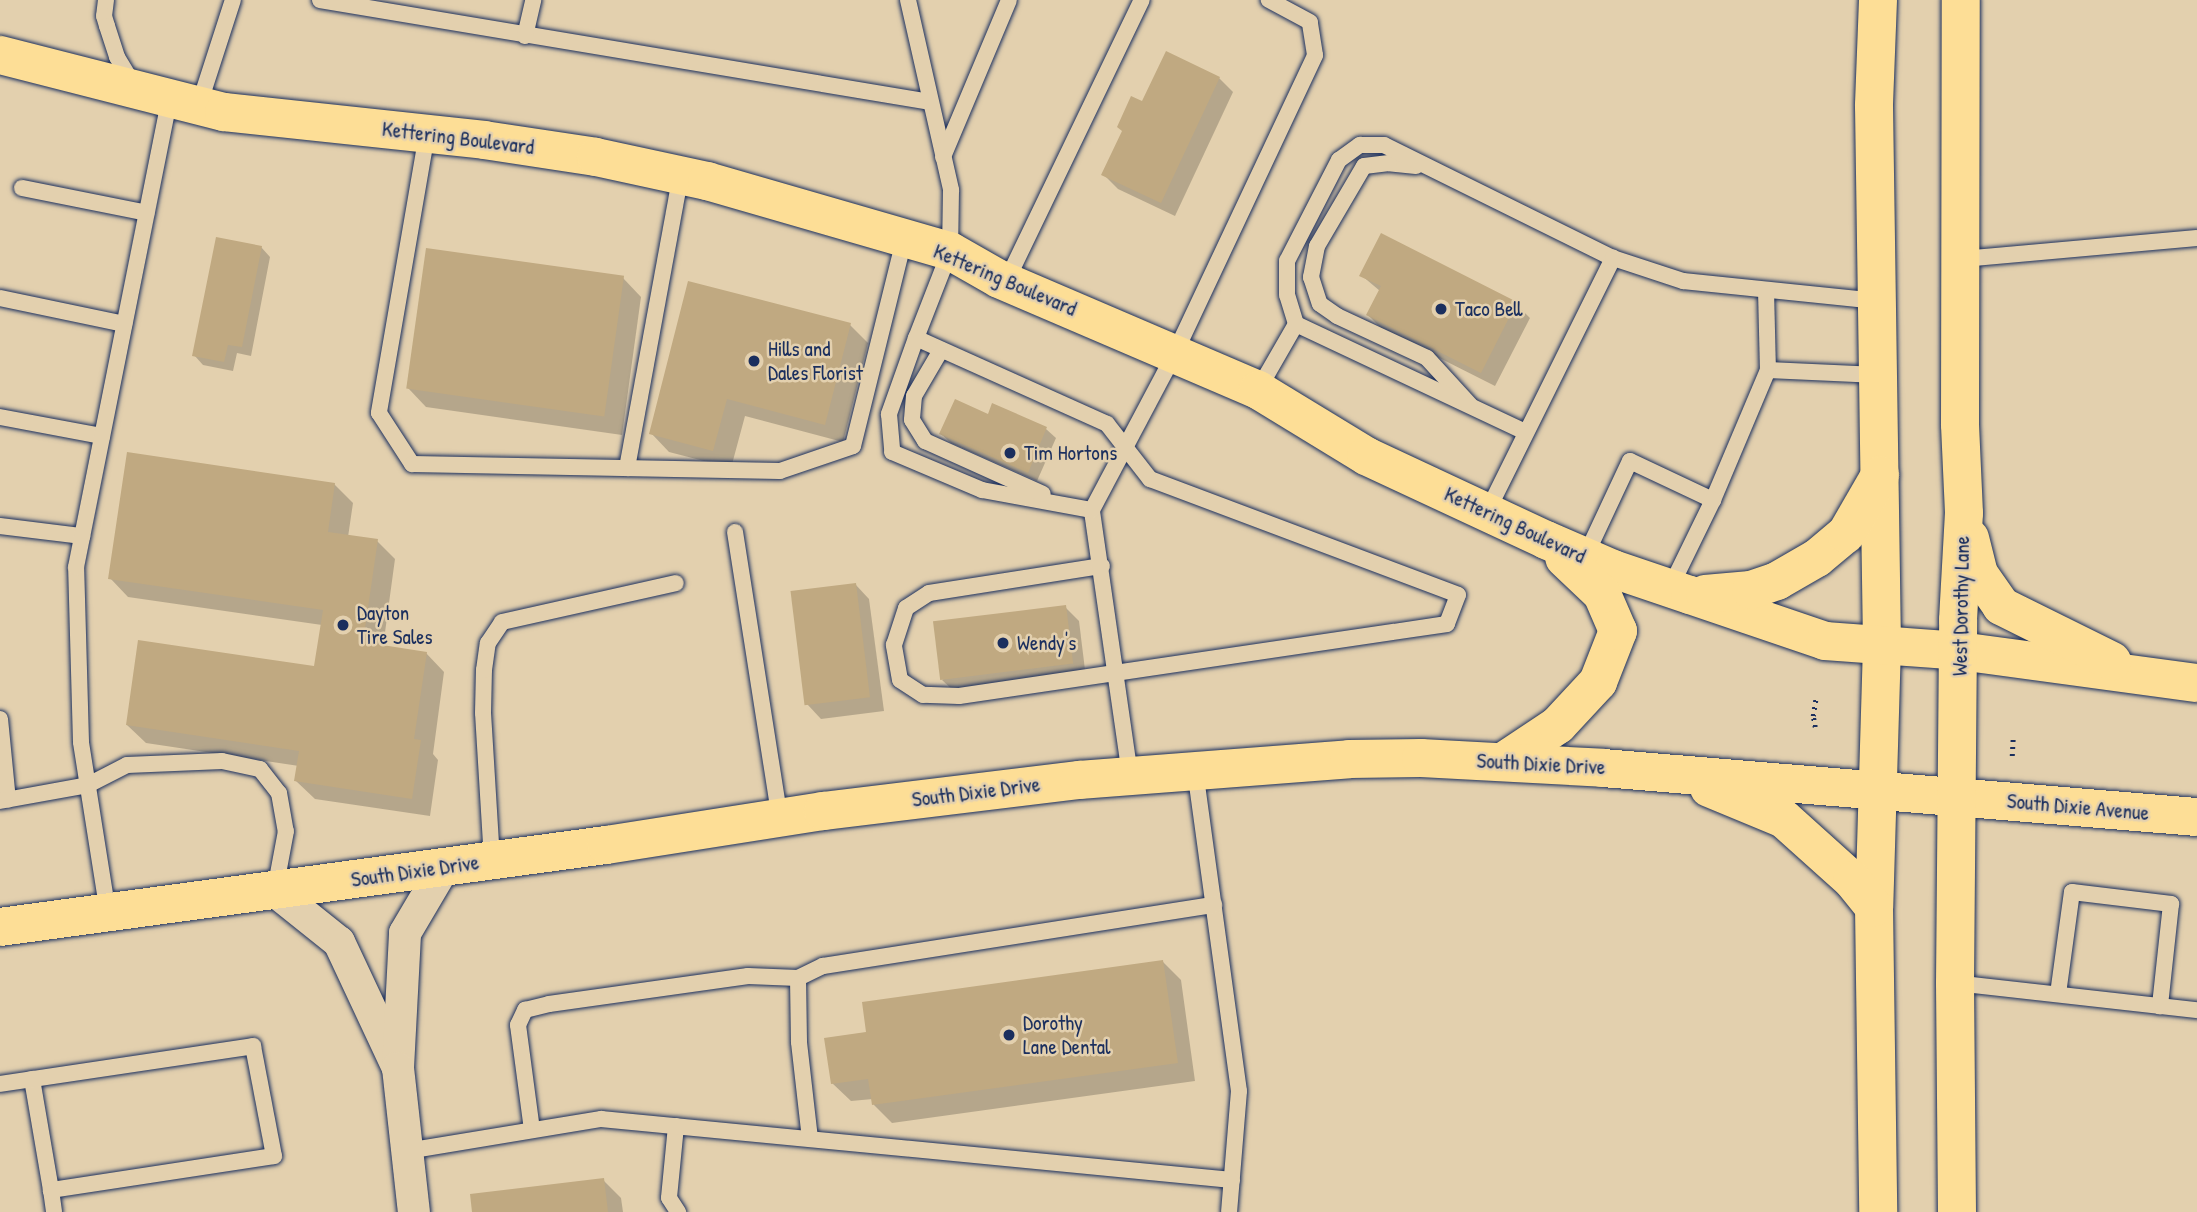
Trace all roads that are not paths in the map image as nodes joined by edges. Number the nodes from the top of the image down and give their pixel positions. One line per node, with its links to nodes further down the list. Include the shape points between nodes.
1 (106, 0): 13 (lane, via 104,16 117,57)
2 (233, 0): 13 (lane)
3 (320, 0): 11 (lane)
4 (533, 0): 11 (lane)
5 (908, 0): 14 (lane)
6 (1009, 0): 16 (lane)
7 (1142, 0): 26 (lane)
8 (1269, 0): 34 (lane, via 1310,22 1315,55)
9 (1878, 0): 29 (main road, via 1874,106)
10 (1961, 0): 25 (main road, West Dorothy Lane)
11 (525, 36): 14 (lane)
12 (0, 55): 13 (main road, Kettering Boulevard)
13 (169, 98): 15 (main road, Kettering Boulevard, via 224,112); 20 (lane)
14 (930, 102): 16 (lane)
15 (427, 134): 18 (main road, Kettering Boulevard, via 596,157); 43 (lane, via 379,413 412,464)
16 (943, 157): 23 (lane, via 951,190)
17 (1429, 168): 24 (lane); 31 (lane, via 1384,145 1360,145 1339,160 1287,261 1287,295); 38 (lane, via 1389,163 1364,166 1317,246 1311,277 1321,304 1427,358)
18 (681, 176): 22 (main road, Kettering Boulevard); 43 (lane)
19 (22, 188): 20 (lane)
20 (147, 213): 30 (lane)
21 (2197, 238): 25 (lane)
22 (904, 240): 23 (main road, Kettering Boulevard); 43 (lane, via 853,446 780,471)
23 (950, 251): 26 (main road, Kettering Boulevard); 32 (lane)
24 (1613, 258): 27 (lane, via 1683,281); 40 (lane)
25 (1962, 259): 49 (main road, West Dorothy Lane)
26 (1006, 282): 34 (main road, Kettering Boulevard)
27 (1766, 290): 29 (lane); 35 (lane)
28 (0, 298): 30 (lane)
29 (1877, 301): 36 (main road)
30 (124, 324): 41 (lane)
31 (1296, 324): 37 (lane); 38 (lane)
32 (916, 338): 33 (lane); 46 (lane, via 889,414 892,453 982,490)
33 (941, 350): 42 (lane, via 1107,424); 46 (lane, via 914,396 912,420 925,441)
34 (1175, 353): 37 (main road, Kettering Boulevard); 42 (lane)
35 (1768, 370): 36 (lane); 45 (lane)
36 (1878, 375): 44 (main road)
37 (1258, 390): 48 (main road, Kettering Boulevard, via 1366,456)
38 (1470, 405): 40 (lane)
39 (0, 417): 41 (lane)
40 (1526, 432): 48 (lane)
41 (102, 436): 52 (lane)
42 (1125, 446): 47 (lane); 59 (lane, via 1150,479 1458,594 1447,624)
43 (627, 468)
44 (1880, 475): 56 (main road, via 1846,534 1817,558 1751,590); 57 (main road)
45 (1713, 500): 53 (lane, via 1630,460); 56 (lane)
46 (1069, 506): 47 (lane)
47 (1092, 510): 54 (lane)
48 (1487, 512): 53 (main road, Kettering Boulevard, via 1546,540)
49 (1964, 513): 58 (main road, West Dorothy Lane); 60 (main road, via 1979,574 2001,606)
50 (0, 526): 52 (lane)
51 (735, 532): 72 (lane)
52 (82, 536): 67 (lane, via 76,567 81,742)
53 (1582, 565): 56 (main road, Kettering Boulevard); 63 (main road, Kettering Boulevard, via 1602,594 1618,631 1598,682 1558,725)
54 (1102, 566): 59 (lane); 59 (lane, via 929,593 906,608 894,645 901,680 923,695 959,696)
55 (676, 583): 73 (lane, via 502,622 488,643 483,713)
56 (1680, 592): 57 (main road, Kettering Boulevard, via 1825,640)
57 (1882, 645): 58 (main road, Kettering Boulevard); 68 (main road)
58 (1960, 651): 60 (main road); 69 (main road, West Dorothy Lane)
59 (1116, 673): 66 (lane)
60 (2142, 676): 61 (main road)
61 (2197, 683)
62 (0, 719): 70 (lane)
63 (1504, 761): 64 (main road, South Dixie Drive, via 1349,759); 65 (main road, South Dixie Drive)
64 (1195, 770): 66 (main road, South Dixie Drive); 76 (lane)
65 (1675, 773): 68 (main road, South Dixie Drive); 77 (main road, via 1784,819 1852,880)
66 (1130, 775): 72 (main road, South Dixie Drive)
67 (88, 785): 70 (lane); 75 (lane, via 127,765 222,761 260,768 279,793 286,831); 78 (lane)
68 (1878, 791): 69 (main road, South Dixie Drive); 77 (main road)
69 (1958, 797): 71 (main road, South Dixie Avenue); 81 (main road, West Dorothy Lane)
70 (4, 801)
71 (2197, 817)
72 (780, 818): 73 (main road, South Dixie Drive)
73 (492, 861): 74 (main road, South Dixie Drive)
74 (444, 867): 75 (main road, South Dixie Drive); 85 (street, via 405,933)
75 (275, 891): 78 (main road, South Dixie Drive); 85 (street, via 339,942)
76 (1214, 905): 80 (lane, via 823,966); 92 (lane, via 1239,1091)
77 (1874, 907): 98 (main road)
78 (108, 913): 79 (main road, South Dixie Drive)
79 (0, 928)
80 (798, 978): 89 (lane, via 748,976 525,1010 518,1025); 90 (lane, via 799,1042)
81 (1955, 983): 82 (lane); 99 (main road, West Dorothy Lane)
82 (2058, 994): 83 (lane); 83 (lane, via 2072,892 2084,893 2171,904)
83 (2160, 1006): 84 (lane)
84 (2197, 1010)
85 (398, 1068): 91 (street)
86 (32, 1079): 87 (lane); 93 (lane); 93 (lane, via 253,1046 274,1156)
87 (0, 1084)
88 (676, 1126): 89 (lane, via 601,1119); 90 (lane); 96 (lane, via 669,1198)
89 (532, 1130): 91 (lane)
90 (810, 1139): 92 (lane)
91 (407, 1151): 95 (street)
92 (1232, 1180): 97 (lane)
93 (51, 1190): 94 (lane)
94 (54, 1212)
95 (414, 1212)
96 (678, 1212)
97 (1229, 1212)
98 (1878, 1212)
99 (1957, 1212)

